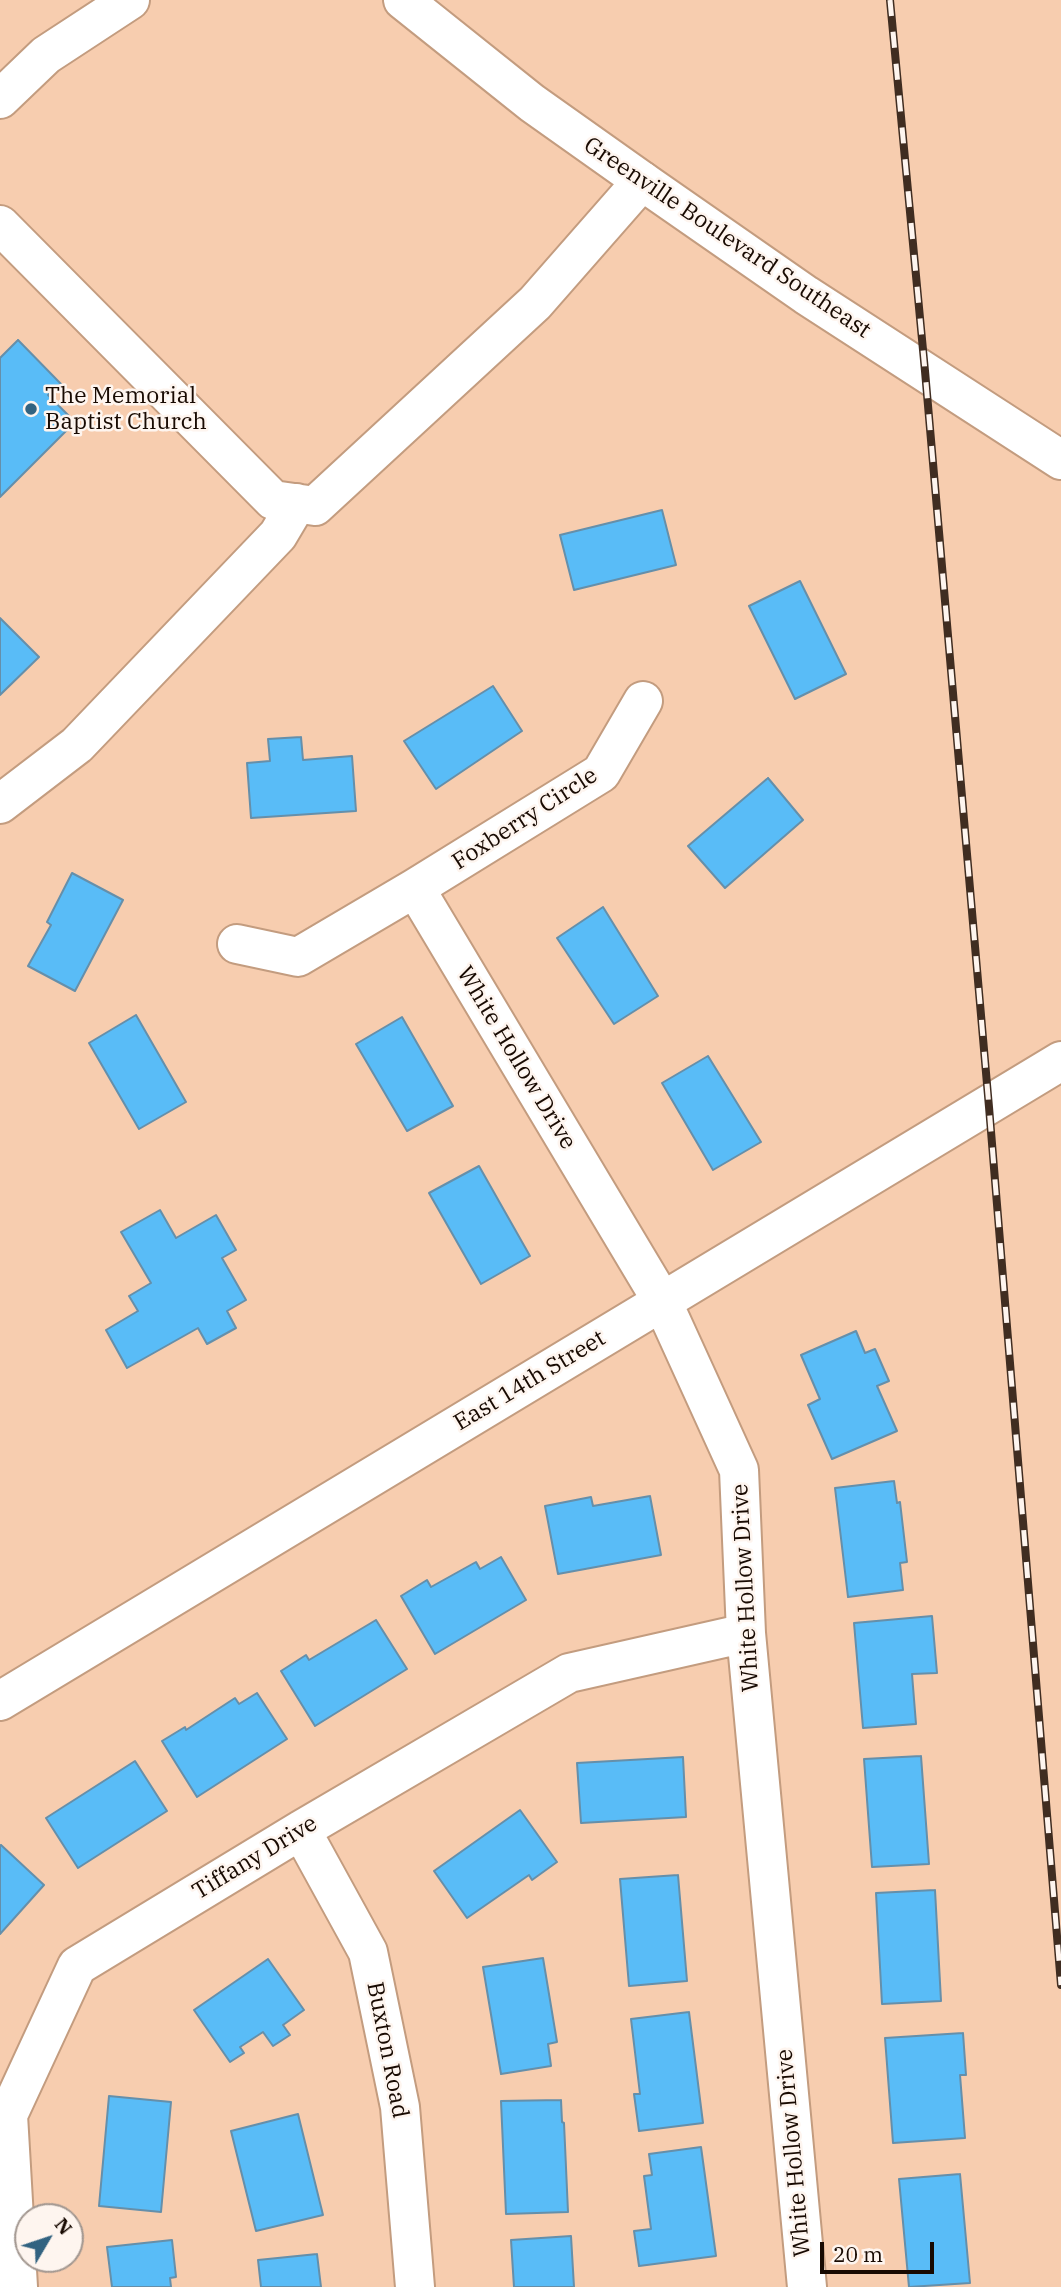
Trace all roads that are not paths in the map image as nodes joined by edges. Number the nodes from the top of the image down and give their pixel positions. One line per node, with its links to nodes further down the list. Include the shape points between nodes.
1 (130, 0): 3 (main road, via 46,55)
2 (403, 0): 4 (main road, Greenville Boulevard Southeast, via 532,103)
3 (0, 99)
4 (642, 181): 6 (main road, Greenville Boulevard Southeast, via 806,295); 7 (main road, via 535,303 315,506)
5 (0, 225): 7 (main road, via 273,500)
6 (1061, 460)
7 (297, 503): 9 (main road, via 278,535 77,745)
8 (643, 701): 10 (main road, Foxberry Circle, via 601,773)
9 (0, 804)
10 (415, 888): 11 (main road, Foxberry Circle, via 298,957); 13 (main road, White Hollow Drive)
11 (237, 944)
12 (1061, 1061): 13 (main road, East 14th Street)
13 (662, 1301): 14 (main road, White Hollow Drive, via 740,1470); 15 (main road, East 14th Street)
14 (746, 1633): 16 (main road, Tiffany Drive, via 569,1674); 19 (main road, White Hollow Drive)
15 (0, 1701)
16 (301, 1830): 17 (main road, Tiffany Drive, via 77,1966 8,2115); 18 (main road, Buxton Road, via 368,1952 400,2107)
17 (18, 2287)
18 (415, 2287)
19 (807, 2287)

